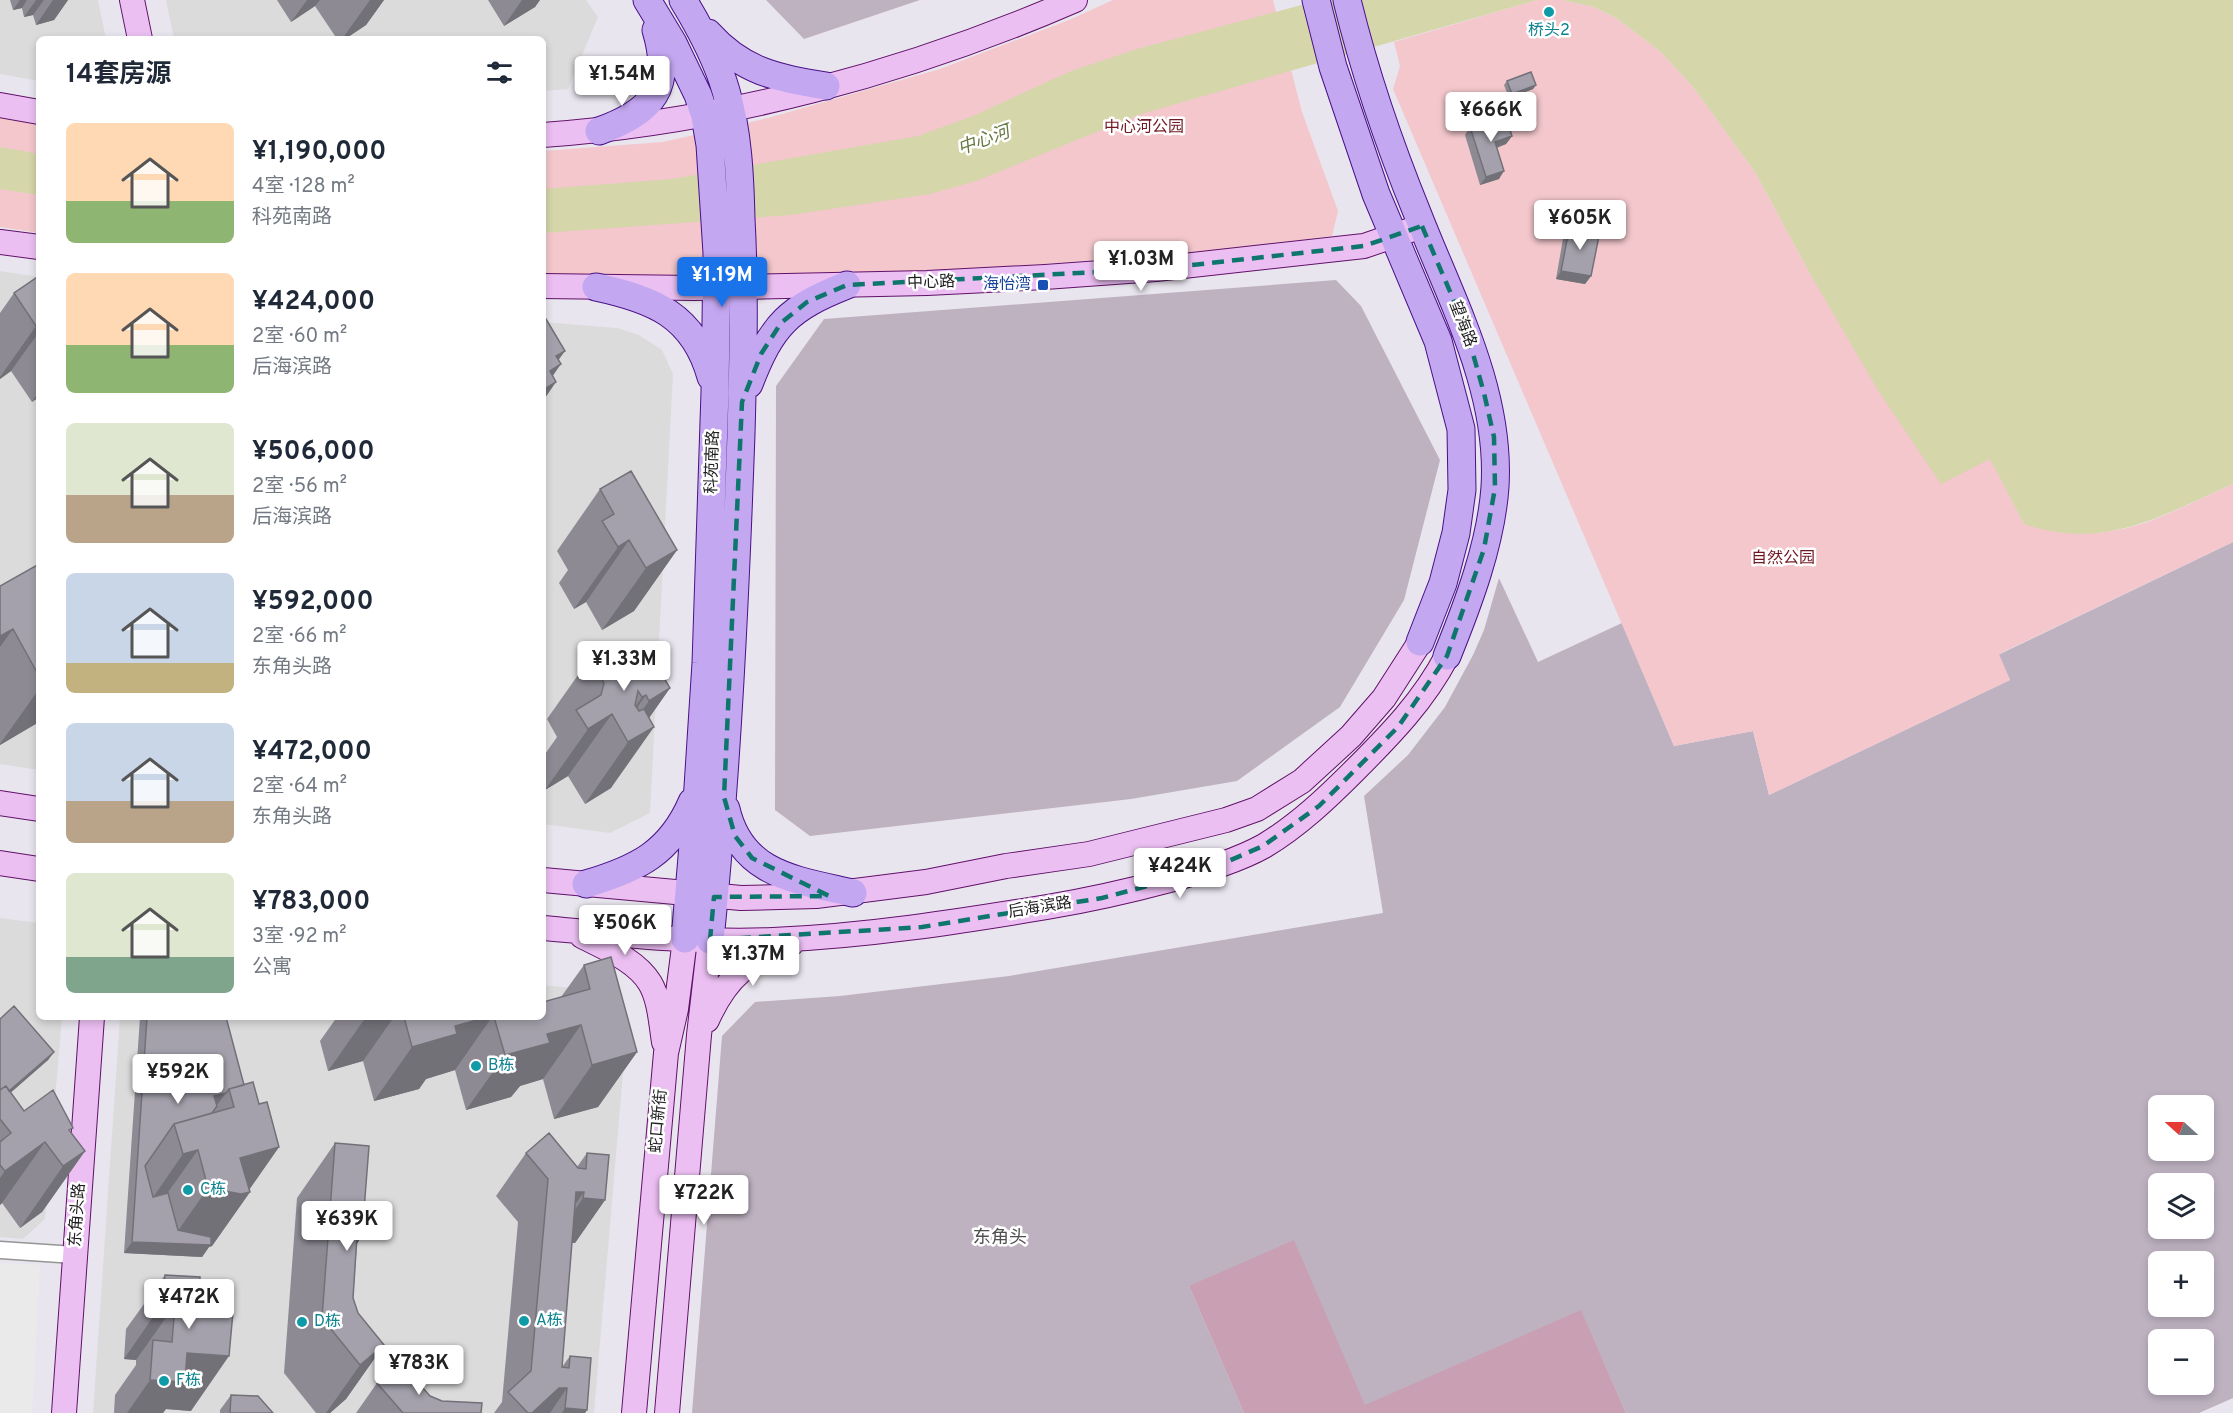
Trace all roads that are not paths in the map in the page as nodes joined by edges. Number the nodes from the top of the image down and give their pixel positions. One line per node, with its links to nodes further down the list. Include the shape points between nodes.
1 (132, 0): 7 (main road)
2 (647, 0): 12 (main road, 科苑南路, via 673,43); 13 (main road, via 663,66 657,92 630,119)
3 (1075, 0): 8 (main road, via 937,53)
4 (1316, 0): 16 (main road, 望海路, via 1333,67)
5 (1347, 0): 15 (main road, 望海路, via 1361,58)
6 (684, 1): 8 (main road, via 715,41 747,65 771,76); 10 (main road, 科苑南路, via 714,58)
7 (139, 36)
8 (826, 86): 10 (main road)
9 (0, 105): 11 (main road)
10 (731, 110): 12 (main road); 19 (main road, 科苑南路, via 737,142)
11 (36, 111)
12 (705, 116): 13 (main road); 19 (main road, 科苑南路)
13 (599, 131): 14 (main road)
14 (546, 135)
15 (1422, 226): 16 (main road, 中心路); 27 (main road, 望海路, via 1466,329 1494,437 1495,488 1484,549)
16 (1393, 237): 20 (main road, 中心路, via 1364,246 1155,270); 26 (main road, 望海路, via 1438,341 1461,429 1462,490 1456,533 1443,583)
17 (0, 242): 18 (main road)
18 (36, 247)
19 (730, 253): 23 (main road, 科苑南路)
20 (848, 285): 23 (main road, 中心路); 25 (main road, via 807,302 781,323 761,354)
21 (546, 286): 22 (main road, 中心路)
22 (596, 287): 23 (main road, 中心路); 24 (main road, via 645,299 681,323 707,362)
23 (731, 287): 24 (main road, 科苑南路); 25 (main road, 科苑南路)
24 (715, 392): 28 (main road, 科苑南路)
25 (742, 402): 29 (main road, 科苑南路)
26 (1420, 642): 36 (main road, via 1384,698 1352,736 1302,781 1257,809 1089,854)
27 (1447, 657): 40 (main road, 后海滨路, via 1432,684 1398,727 1319,806 1263,846 1208,870 1102,898 922,927)
28 (698, 787): 35 (main road, via 681,824 662,848 635,866); 37 (main road, 科苑南路)
29 (724, 797): 36 (main road, via 735,836 752,858 783,875); 37 (main road, 科苑南路)
30 (0, 803): 31 (main road)
31 (36, 809)
32 (0, 863): 33 (main road)
33 (36, 869)
34 (546, 880): 35 (main road)
35 (586, 884): 37 (main road)
36 (853, 893): 37 (main road, via 756,898)
37 (702, 895): 41 (main road, 科苑南路)
38 (546, 928): 39 (main road, 后海滨路)
39 (572, 931): 41 (main road, 后海滨路); 44 (main road, via 618,956 651,984)
40 (805, 938): 41 (main road, 后海滨路); 43 (main road, via 737,972 723,988)
41 (697, 939): 43 (main road, 蛇口新街); 44 (main road, 蛇口新街)
42 (92, 1020): 46 (main road, 东角头路)
43 (699, 1035): 49 (main road, 蛇口新街)
44 (666, 1053): 48 (main road, 蛇口新街)
45 (0, 1250): 46 (street)
46 (75, 1255): 47 (main road, 东角头路)
47 (64, 1413)
48 (634, 1413)
49 (667, 1413)

